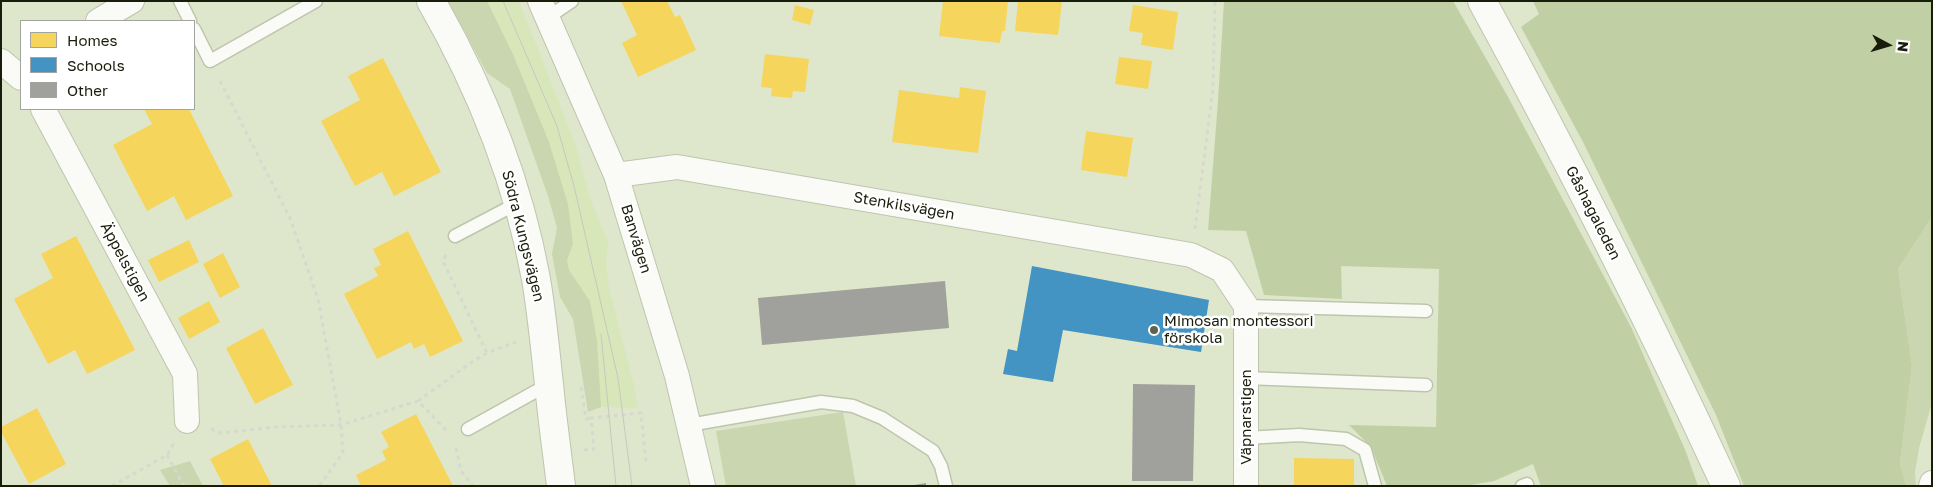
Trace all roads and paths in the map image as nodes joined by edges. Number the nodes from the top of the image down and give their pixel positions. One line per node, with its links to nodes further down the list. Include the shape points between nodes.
1 (132, 1): 9 (street)
2 (180, 1): 10 (lane)
3 (316, 1): 12 (lane)
4 (432, 1): 15 (main road, Södra Kungsvägen, via 491,121)
5 (572, 1): 8 (lane)
6 (1215, 1): 17 (path, via 1213,89)
7 (1482, 1): 29 (main road, Gåshagaleden, via 1545,117)
8 (544, 10): 14 (street, Banvägen)
9 (100, 20)
10 (190, 20)
11 (195, 31): 12 (lane)
12 (210, 61): 27 (path, via 290,218 318,299)
13 (44, 110): 26 (street, Äppelstigen, via 185,374)
14 (616, 175): 17 (street, Stenkilsvägen, via 677,167); 28 (street, Banvägen)
15 (518, 203): 16 (lane); 20 (main road, Södra Kungsvägen, via 536,278)
16 (455, 236): 21 (path, via 443,261)
17 (1191, 255): 18 (street, via 1222,270)
18 (1246, 306): 19 (lane); 22 (street, Väpnarstigen)
19 (1426, 311)
20 (544, 330): 21 (path); 23 (main road, Södra Kungsvägen)
21 (487, 353): 25 (path)
22 (1246, 378): 24 (lane); 32 (street, Väpnarstigen)
23 (549, 384): 30 (lane); 41 (main road, Södra Kungsvägen)
24 (1426, 385)
25 (418, 401): 27 (path); 31 (path)
26 (187, 421): 27 (path, via 221,433); 35 (path)
27 (341, 425): 39 (path, via 343,453)
28 (689, 426): 42 (street, Banvägen); 43 (lane, via 821,402 853,406 882,418 934,451 942,466)
29 (1699, 427): 46 (main road, Gåshagaleden); 47 (main road, Gåshagaleden)
30 (468, 429)
31 (448, 432)
32 (1246, 438): 44 (street, Väpnarstigen); 45 (lane, via 1299,435 1346,438 1365,450)
33 (456, 446): 40 (path, via 461,471)
34 (594, 449): 36 (path, via 591,418 641,413)
35 (167, 455): 37 (path); 38 (path)
36 (646, 462)
37 (112, 486)
38 (184, 486)
39 (319, 486)
40 (473, 486)
41 (561, 486)
42 (703, 486)
43 (946, 486)
44 (1246, 486)
45 (1375, 486)
46 (1717, 486)
47 (1726, 486)

